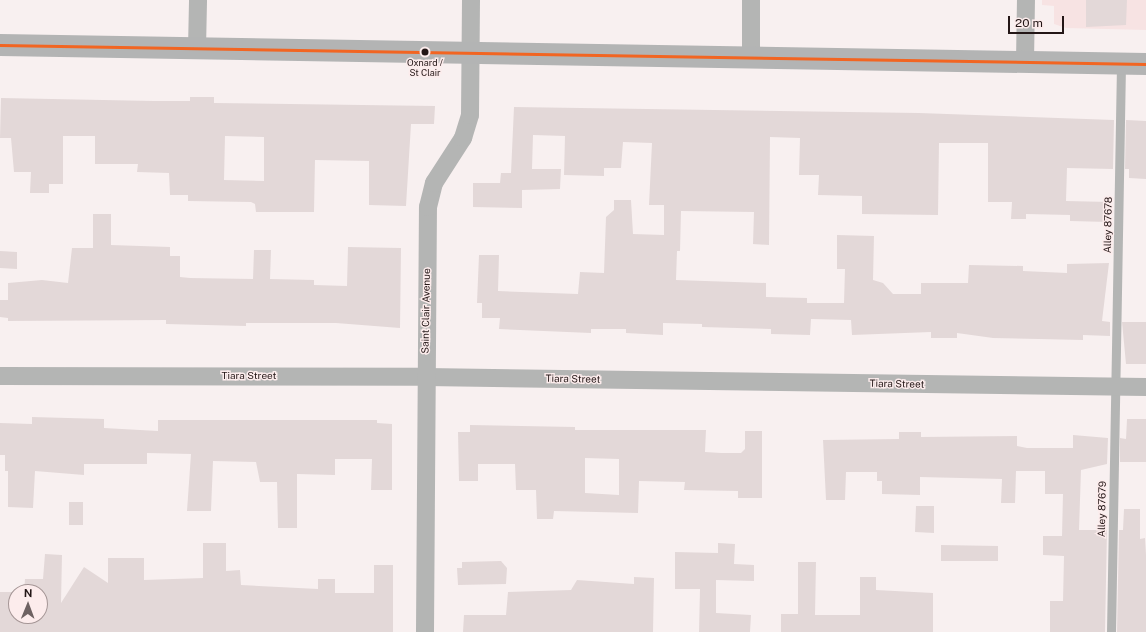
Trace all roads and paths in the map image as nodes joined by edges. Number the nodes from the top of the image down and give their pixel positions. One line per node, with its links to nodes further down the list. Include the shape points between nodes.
1 (198, 0): 6 (street)
2 (471, 0): 7 (street, Saint Clair Avenue)
3 (751, 0): 8 (street)
4 (1026, 0): 9 (street)
5 (0, 45): 6 (main road)
6 (197, 48): 7 (main road)
7 (471, 53): 8 (main road); 13 (street, Saint Clair Avenue, via 470,115 463,138 434,183 428,206)
8 (751, 58): 9 (main road)
9 (1025, 62): 10 (main road)
10 (1121, 64): 11 (main road); 14 (lane, Alley 87678)
11 (1146, 64)
12 (0, 376): 13 (street, Tiara Street)
13 (426, 377): 14 (street, Tiara Street); 16 (street, Saint Clair Avenue)
14 (1115, 387): 15 (street, Tiara Street); 17 (lane, Alley 87679)
15 (1146, 387)
16 (425, 632)
17 (1111, 632)

